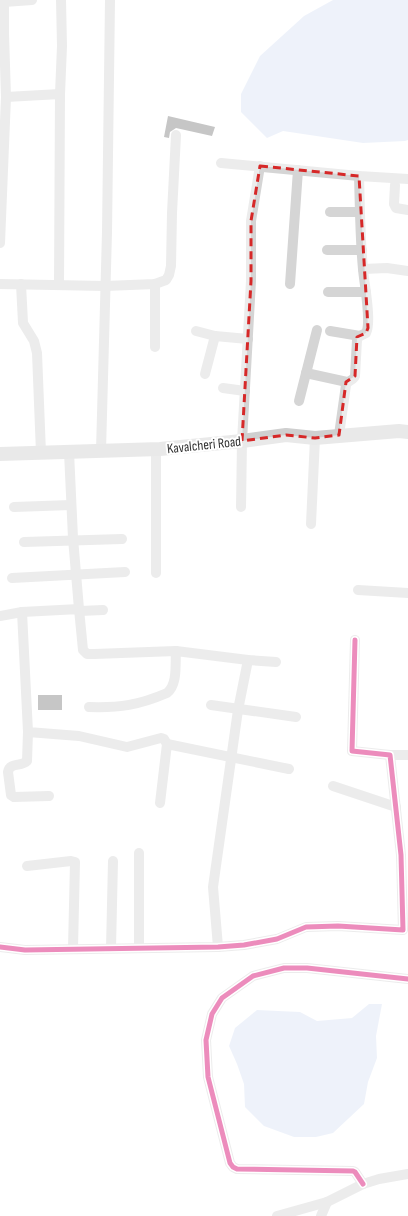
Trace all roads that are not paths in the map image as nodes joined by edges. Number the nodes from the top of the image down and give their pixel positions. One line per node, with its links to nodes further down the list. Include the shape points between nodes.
1 (32, 0): 4 (street)
2 (61, 0): 6 (street)
3 (110, 0): 28 (street)
4 (4, 1): 5 (street)
5 (2, 34): 7 (street)
6 (60, 94): 7 (street); 27 (street)
7 (6, 97): 18 (street)
8 (176, 135): 25 (street, via 170,275 166,280)
9 (221, 163): 10 (street)
10 (260, 166): 11 (street); 36 (street, via 251,221)
11 (298, 170): 12 (street); 26 (street)
12 (359, 176): 13 (street); 17 (street)
13 (408, 179)
14 (395, 185): 15 (street, via 396,208)
15 (408, 210)
16 (330, 212): 17 (street)
17 (360, 212): 20 (street)
18 (0, 243)
19 (327, 250): 20 (street)
20 (362, 250): 21 (street)
21 (363, 269): 22 (street, via 386,268); 30 (street)
22 (408, 271)
23 (0, 284): 24 (street)
24 (21, 284): 27 (street); 51 (street, via 24,323 34,341 37,353)
25 (155, 284): 28 (street); 37 (street)
26 (290, 284)
27 (59, 285): 28 (street)
28 (105, 286): 49 (street)
29 (328, 292): 30 (street)
30 (366, 292): 35 (street, via 367,330)
31 (317, 330): 38 (street)
32 (196, 331): 34 (street)
33 (330, 331): 35 (street)
34 (215, 336): 36 (street); 39 (street)
35 (360, 336): 40 (street, via 357,340 355,376)
36 (248, 339): 42 (street)
37 (155, 347)
38 (306, 373): 40 (street); 43 (street)
39 (205, 374)
40 (348, 382): 45 (street)
41 (223, 388): 42 (street)
42 (245, 390): 47 (street)
43 (299, 401)
44 (408, 432): 45 (street, Kavalcheri Road)
45 (339, 435): 46 (street, Kavalcheri Road)
46 (315, 438): 47 (street, Kavalcheri Road, via 286,435); 56 (street)
47 (242, 441): 48 (street, Kavalcheri Road); 55 (street)
48 (156, 449): 49 (street, Kavalcheri Road); 61 (street)
49 (101, 451): 50 (street, Kavalcheri Road)
50 (69, 452): 51 (street, Kavalcheri Road); 53 (street)
51 (41, 453): 52 (street, Kavalcheri Road)
52 (0, 454)
53 (71, 505): 54 (street); 58 (street)
54 (14, 507)
55 (241, 507)
56 (311, 524)
57 (122, 539): 58 (street)
58 (73, 541): 59 (street); 62 (street)
59 (24, 542)
60 (125, 572): 62 (street)
61 (156, 573)
62 (77, 574): 63 (street); 66 (street)
63 (12, 578)
64 (358, 590): 65 (street)
65 (408, 593)
66 (80, 610): 67 (street); 68 (street); 71 (street, via 83,650 87,654)
67 (103, 610)
68 (22, 612): 69 (street); 78 (street)
69 (0, 616)
70 (356, 640): 80 (street, via 352,751)
71 (176, 650): 72 (street); 75 (street, via 172,690 134,705 114,708)
72 (248, 660): 73 (street); 76 (street)
73 (276, 662)
74 (210, 705): 76 (street)
75 (90, 707)
76 (238, 710): 77 (street); 82 (street)
77 (296, 717)
78 (28, 732): 79 (street, via 79,736 127,747 161,738); 85 (street, via 27,761 8,769 11,795)
79 (167, 744): 82 (street); 86 (street)
80 (390, 755): 81 (street); 87 (street)
81 (408, 755)
82 (231, 757): 83 (street); 94 (street, via 213,887)
83 (289, 769)
84 (333, 786): 87 (street)
85 (49, 796)
86 (160, 803)
87 (396, 807): 89 (street)
88 (139, 853): 97 (street)
89 (405, 855): 92 (street)
90 (113, 861): 96 (street)
91 (27, 866): 95 (street, via 75,862)
92 (406, 930): 94 (street, via 306,927 277,939)
93 (0, 947): 95 (street, via 25,950)
94 (218, 947): 97 (street)
95 (73, 948): 96 (street)
96 (111, 948): 97 (street)
97 (139, 948)
98 (408, 979): 100 (street, via 307,968 284,968 253,976 222,998 212,1014 206,1040 208,1077 233,1167 353,1171)
99 (408, 1174): 100 (street)
100 (363, 1184): 101 (street)
101 (327, 1202): 102 (street); 103 (street)
102 (277, 1216)
103 (321, 1216)

